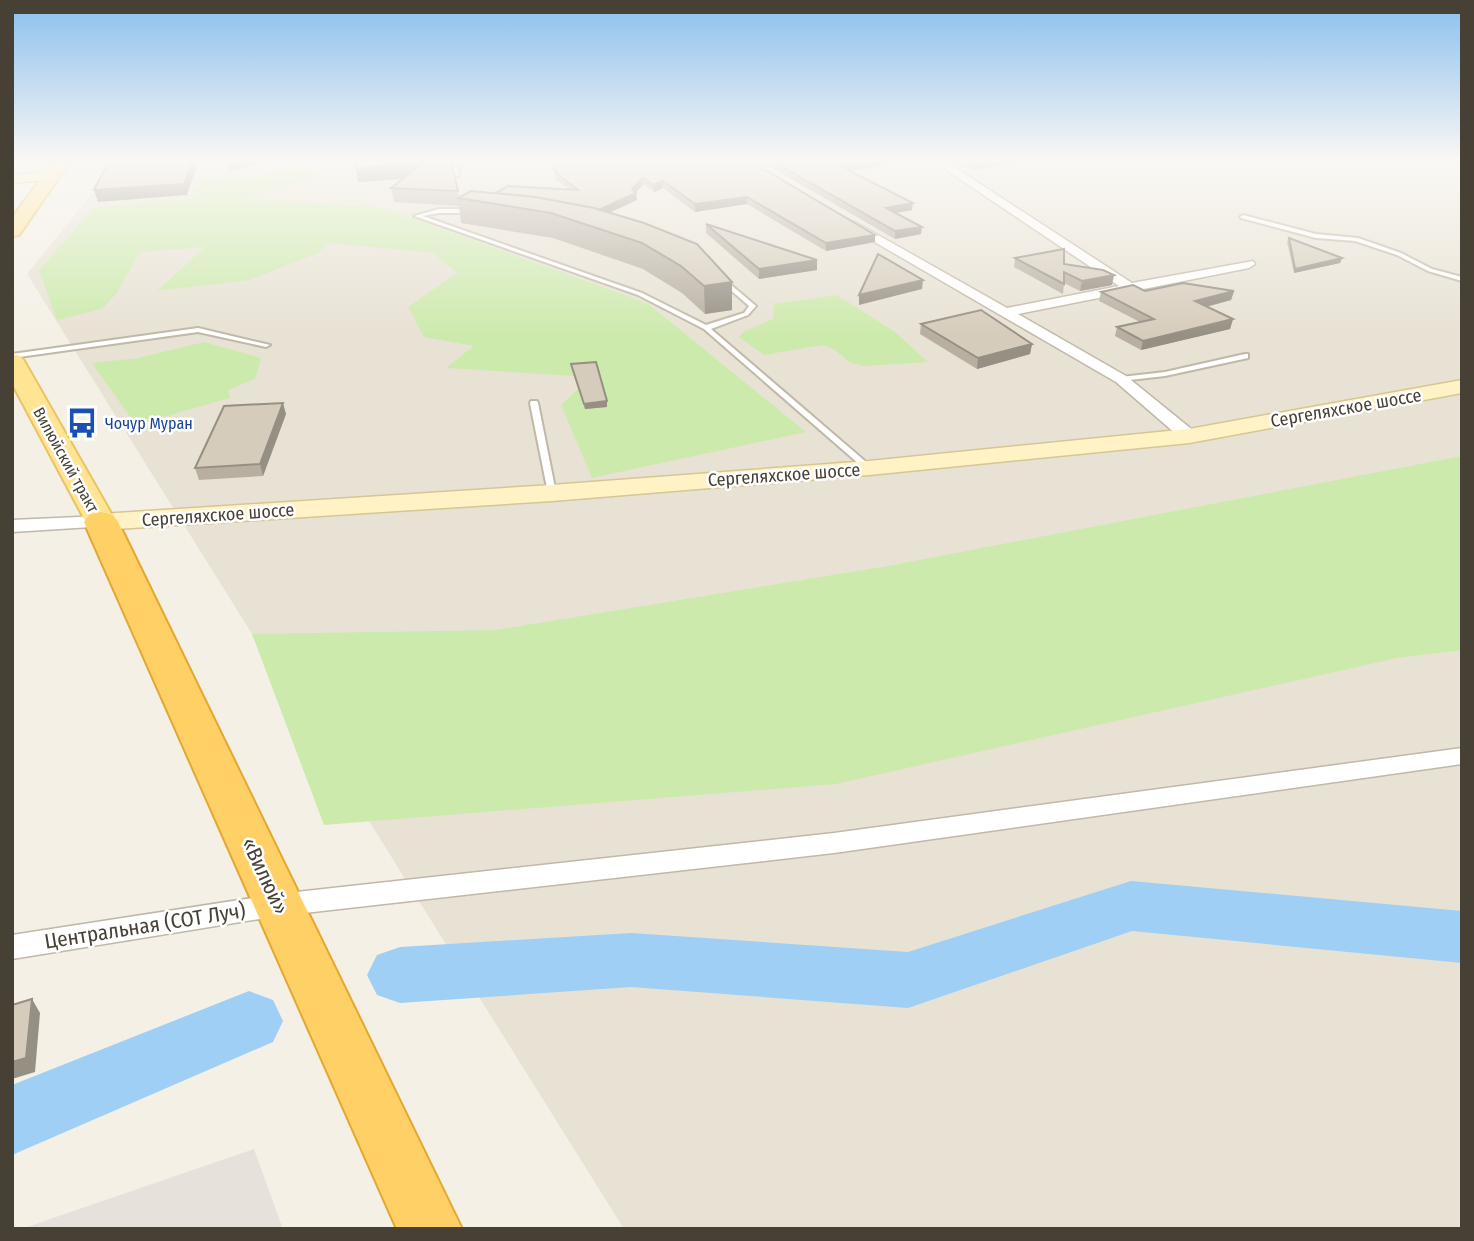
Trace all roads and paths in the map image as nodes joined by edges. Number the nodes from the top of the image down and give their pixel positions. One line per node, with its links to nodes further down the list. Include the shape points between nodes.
1 (425, 219): 10 (lane, via 640,295)
2 (843, 219): 9 (street)
3 (1026, 219): 8 (street)
4 (1250, 219): 7 (lane, via 1316,236 1356,239)
5 (1249, 264): 8 (street)
6 (716, 277): 10 (lane, via 753,306 746,314)
7 (1462, 279)
8 (1129, 287): 9 (street)
9 (1008, 312): 14 (street)
10 (706, 328): 18 (lane)
11 (266, 345): 13 (lane, via 198,330)
12 (1245, 356): 14 (lane)
13 (12, 358): 20 (main road, Вилюйский тракт)
14 (1121, 379): 17 (street)
15 (1462, 386): 17 (main road, Сергеляхское шоссе)
16 (534, 403): 19 (lane)
17 (1189, 436): 18 (main road, Сергеляхское шоссе)
18 (869, 468): 19 (main road, Сергеляхское шоссе)
19 (551, 493): 20 (main road, Сергеляхское шоссе)
20 (100, 522): 21 (street); 23 (highway, «Вилюй»)
21 (12, 526)
22 (1462, 756): 23 (street, Центральная (СОТ Луч), via 834,844)
23 (278, 905): 24 (street, Центральная (СОТ Луч)); 25 (highway, «Вилюй»)
24 (12, 947)
25 (430, 1229)

